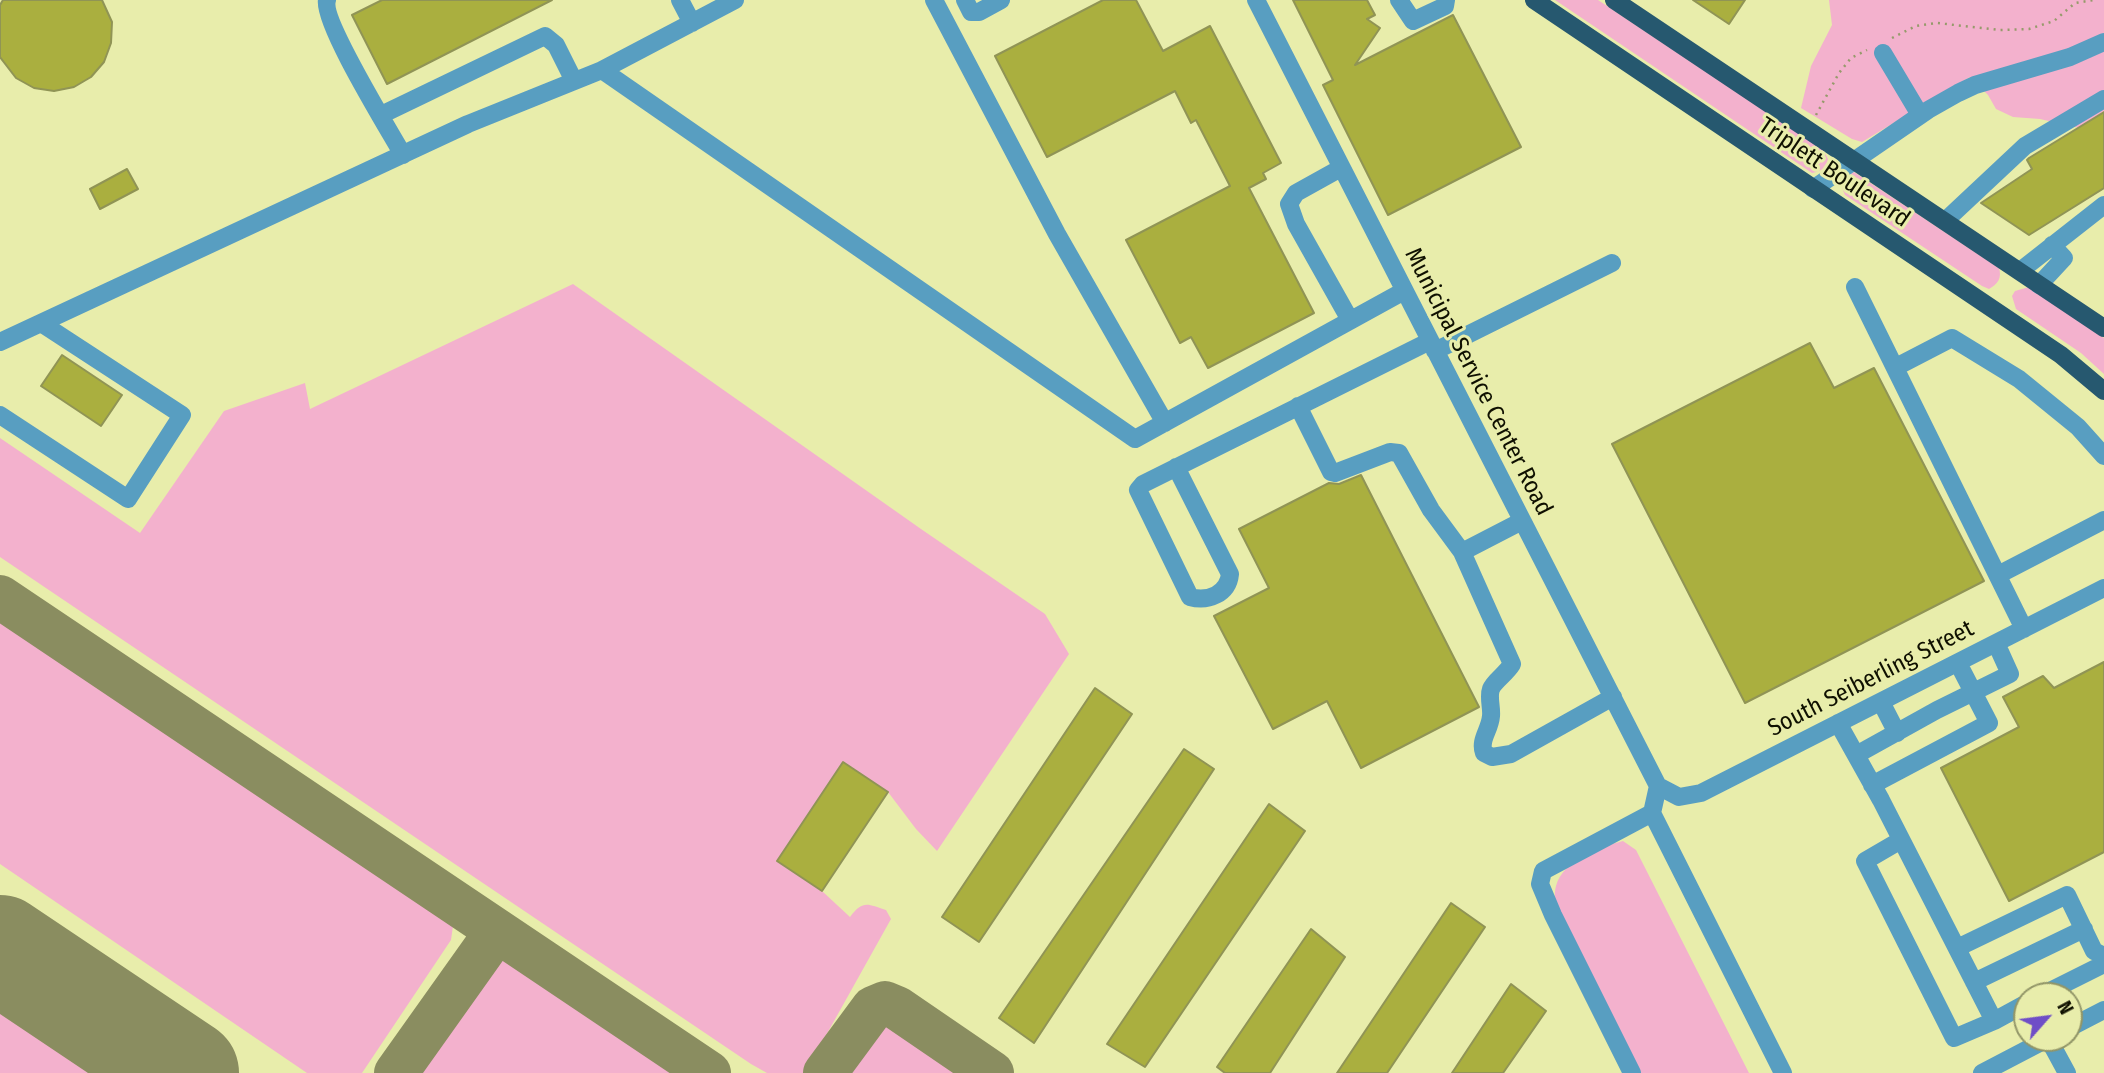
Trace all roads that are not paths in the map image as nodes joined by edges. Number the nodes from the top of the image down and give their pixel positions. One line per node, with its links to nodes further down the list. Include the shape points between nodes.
1 (327, 0): 18 (street, via 325,7 336,36)
2 (680, 0): 12 (street)
3 (735, 0): 12 (street)
4 (934, 0): 41 (street, via 1057,234)
5 (965, 0): 6 (street, via 971,12 979,12)
6 (1001, 0)
7 (1256, 0): 22 (street, Municipal Service Center Road)
8 (1399, 0): 9 (street, via 1413,21 1445,6)
9 (1446, 0)
10 (1534, 0): 23 (main road, Triplett Boulevard)
11 (1615, 0): 21 (main road, Triplett Boulevard)
12 (692, 23): 15 (street)
13 (2104, 42): 19 (street, via 1975,85)
14 (1882, 47): 19 (street)
15 (602, 70): 16 (street); 41 (street, via 1135,439)
16 (574, 82): 18 (street, via 556,45 545,36); 20 (street)
17 (2104, 99): 25 (street, via 2025,146)
18 (381, 115): 20 (street)
19 (1920, 115): 21 (street)
20 (403, 155): 33 (street)
21 (1852, 161): 23 (street); 25 (main road, Triplett Boulevard)
22 (1341, 168): 31 (street, Municipal Service Center Road); 32 (street, via 1296,193 1289,204)
23 (1813, 189): 38 (main road, Triplett Boulevard, via 2061,355)
24 (2104, 205): 26 (street)
25 (1945, 221): 28 (main road, Triplett Boulevard)
26 (2052, 244): 28 (street); 29 (street, via 2064,258)
27 (1612, 263): 36 (street)
28 (2020, 271): 29 (main road, Triplett Boulevard)
29 (2039, 285): 34 (main road, Triplett Boulevard)
30 (1855, 286): 37 (street)
31 (1404, 291): 32 (street); 36 (street, Municipal Service Center Road)
32 (1350, 320): 41 (street)
33 (41, 323): 35 (street); 40 (street, via 183,415 128,499)
34 (2104, 328)
35 (0, 342)
36 (1432, 346): 39 (street); 45 (street, Municipal Service Center Road)
37 (1896, 367): 42 (street, via 1952,338 2019,379); 47 (street)
38 (2104, 391)
39 (1298, 406): 43 (street); 46 (street, via 1331,472 1399,453 1431,510)
40 (0, 415)
41 (1165, 423)
42 (2104, 456)
43 (1176, 467): 43 (street, via 1138,490 1190,597 1201,600 1221,592 1229,584 1230,574)
44 (2104, 520): 47 (street)
45 (1522, 521): 46 (street); 53 (street, Municipal Service Center Road)
46 (1462, 552): 53 (street, via 1512,664 1490,691 1492,715 1483,753 1492,757 1511,754)
47 (1998, 575): 49 (street)
48 (2104, 588): 49 (street, South Seiberling Street)
49 (2024, 629): 50 (street, South Seiberling Street)
50 (1996, 643): 51 (street, South Seiberling Street); 52 (street, via 2010,674)
51 (1958, 663): 52 (street); 54 (street, South Seiberling Street)
52 (1972, 692): 56 (street); 58 (street, via 1990,723)
53 (1613, 698): 59 (street, Municipal Service Center Road)
54 (1881, 702): 55 (street, South Seiberling Street); 56 (street)
55 (1838, 723): 57 (street); 59 (street, South Seiberling Street, via 1695,795 1674,796)
56 (1897, 733): 57 (street)
57 (1856, 755): 58 (street)
58 (1872, 785): 61 (street)
59 (1658, 786): 60 (street)
60 (1652, 813): 74 (street, via 1543,871 1540,884); 75 (street)
61 (1901, 841): 63 (street); 70 (street, via 1865,861 1954,1038)
62 (2084, 929): 63 (street, via 2067,895); 64 (street, via 2094,951); 66 (street)
63 (1957, 948): 66 (street)
64 (2104, 956)
65 (2104, 964): 67 (street)
66 (1974, 982): 70 (street)
67 (2068, 982)
68 (2104, 1010): 71 (street)
69 (2013, 1011): 70 (street)
70 (1994, 1021)
71 (2083, 1021)
72 (2022, 1052): 76 (street)
73 (2056, 1052): 77 (street)
74 (1632, 1073)
75 (1783, 1073)
76 (1982, 1073)
77 (2067, 1073)

